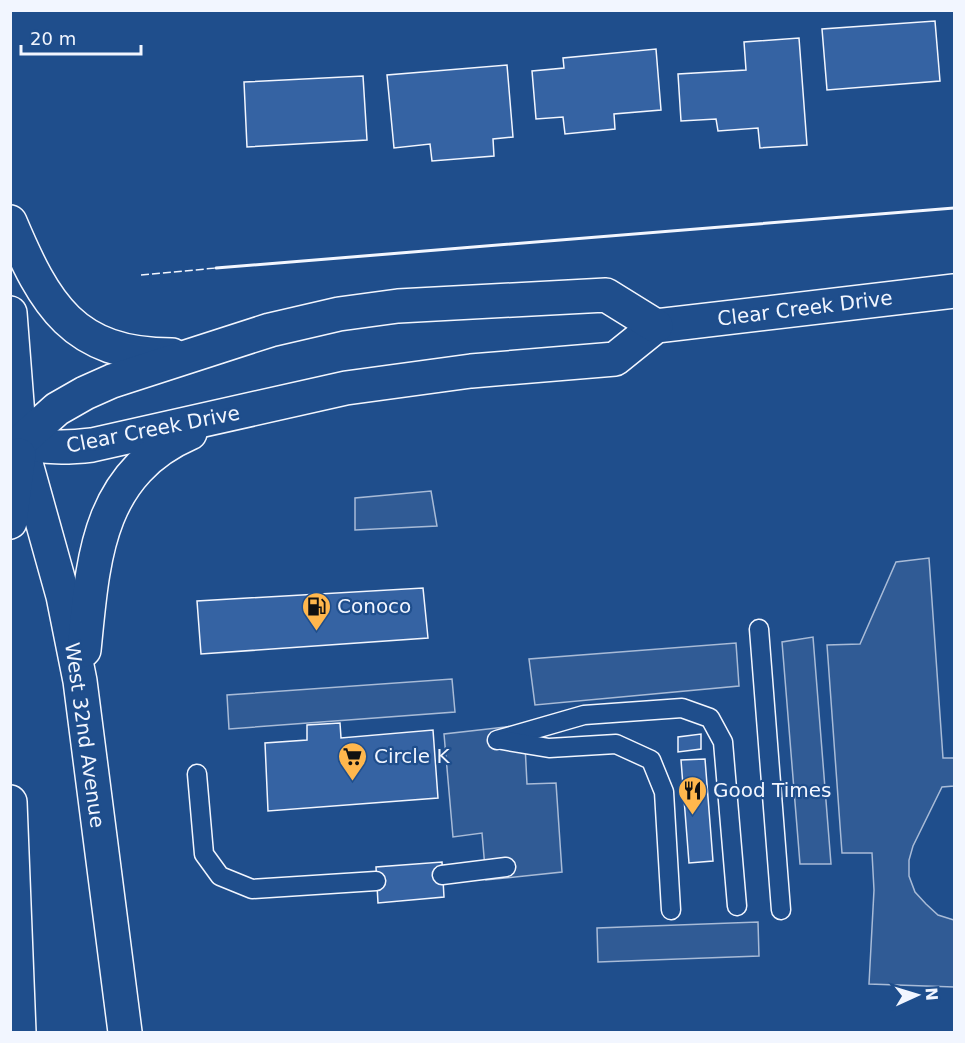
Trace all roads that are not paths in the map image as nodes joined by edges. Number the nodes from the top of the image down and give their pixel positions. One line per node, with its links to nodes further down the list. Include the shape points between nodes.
1 (10, 222): 5 (main road, via 35,278 69,323 114,348)
2 (954, 291): 4 (main road, Clear Creek Drive)
3 (10, 313): 7 (main road, West 32nd Avenue)
4 (656, 326): 5 (main road, Clear Creek Drive, via 606,295 438,303 316,319); 6 (main road, Clear Creek Drive, via 615,359 471,371 346,388)
5 (189, 356): 7 (main road, Clear Creek Drive, via 85,393 57,409)
6 (227, 416): 7 (main road, Clear Creek Drive, via 74,447 45,448); 10 (main road, via 168,442 117,495 95,555)
7 (21, 442): 8 (main road, West 32nd Avenue); 10 (main road, West 32nd Avenue, via 63,597)
8 (10, 522)
9 (759, 629): 18 (lane)
10 (80, 681): 20 (main road, West 32nd Avenue)
11 (197, 774): 15 (lane, via 204,854 220,876 252,889)
12 (10, 802): 19 (main road)
13 (506, 867): 14 (lane)
14 (442, 875)
15 (376, 880)
16 (738, 906): 17 (lane, via 723,742 710,718 682,708 584,715 497,740 549,748 616,744 651,760 664,792)
17 (671, 910)
18 (781, 910)
19 (19, 1032)
20 (125, 1032)

